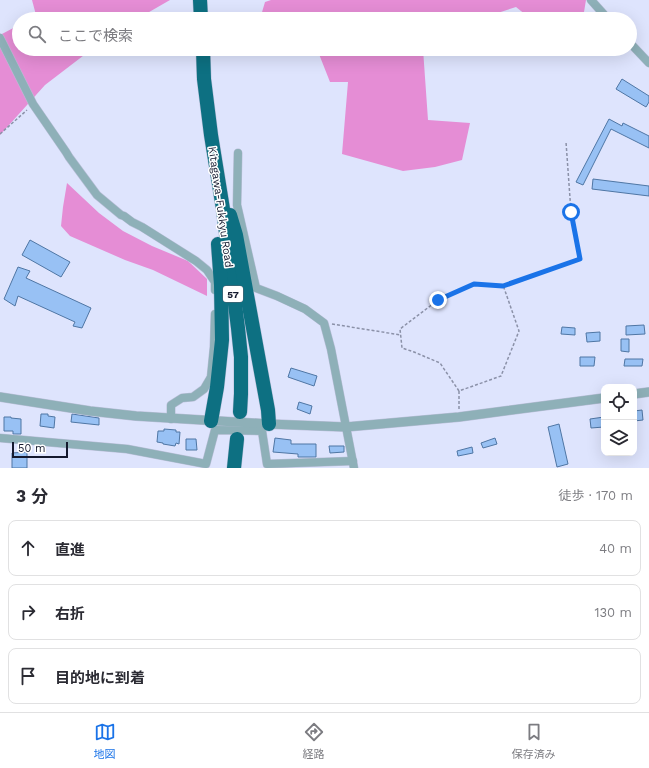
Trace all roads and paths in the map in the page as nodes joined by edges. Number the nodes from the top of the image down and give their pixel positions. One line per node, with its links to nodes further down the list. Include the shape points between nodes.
1 (200, 0): 3 (highway)
2 (591, 0): 4 (street)
3 (201, 12)
4 (602, 12)
5 (0, 38): 9 (street)
6 (637, 50): 8 (street)
7 (203, 56): 13 (highway, Kitagawa-Fukkyu Road / 57, via 210,135)
8 (649, 63)
9 (33, 104): 10 (path); 24 (street, via 97,195 121,215 196,261 207,270 215,282 211,377 204,389 193,397 182,398 171,404)
10 (0, 134)
11 (566, 142): 14 (path, via 571,212 580,259)
12 (238, 153): 15 (street, via 237,205 256,288 305,309)
13 (217, 176): 22 (highway, Kitagawa-Fukkyu Road / 57, via 241,357); 25 (highway, via 216,214 222,340); 26 (highway, via 236,235 268,410)
14 (503, 286): 16 (path, via 474,284 438,300 400,329); 17 (path, via 519,331 501,376)
15 (324, 323): 16 (path); 27 (street)
16 (401, 335): 17 (path, via 402,348 440,363)
17 (459, 391): 23 (path)
18 (649, 392): 19 (street)
19 (637, 394)
20 (0, 397): 24 (street, via 90,411)
21 (601, 398): 23 (street)
22 (240, 412)
23 (459, 417): 27 (street)
24 (170, 419): 25 (street)
25 (212, 421): 26 (street)
26 (268, 424): 27 (street)
27 (346, 427): 30 (street)
28 (0, 438): 30 (street, via 127,449 206,464 215,430 262,431 267,464)
29 (238, 439): 31 (highway)
30 (353, 464)
31 (234, 468)

